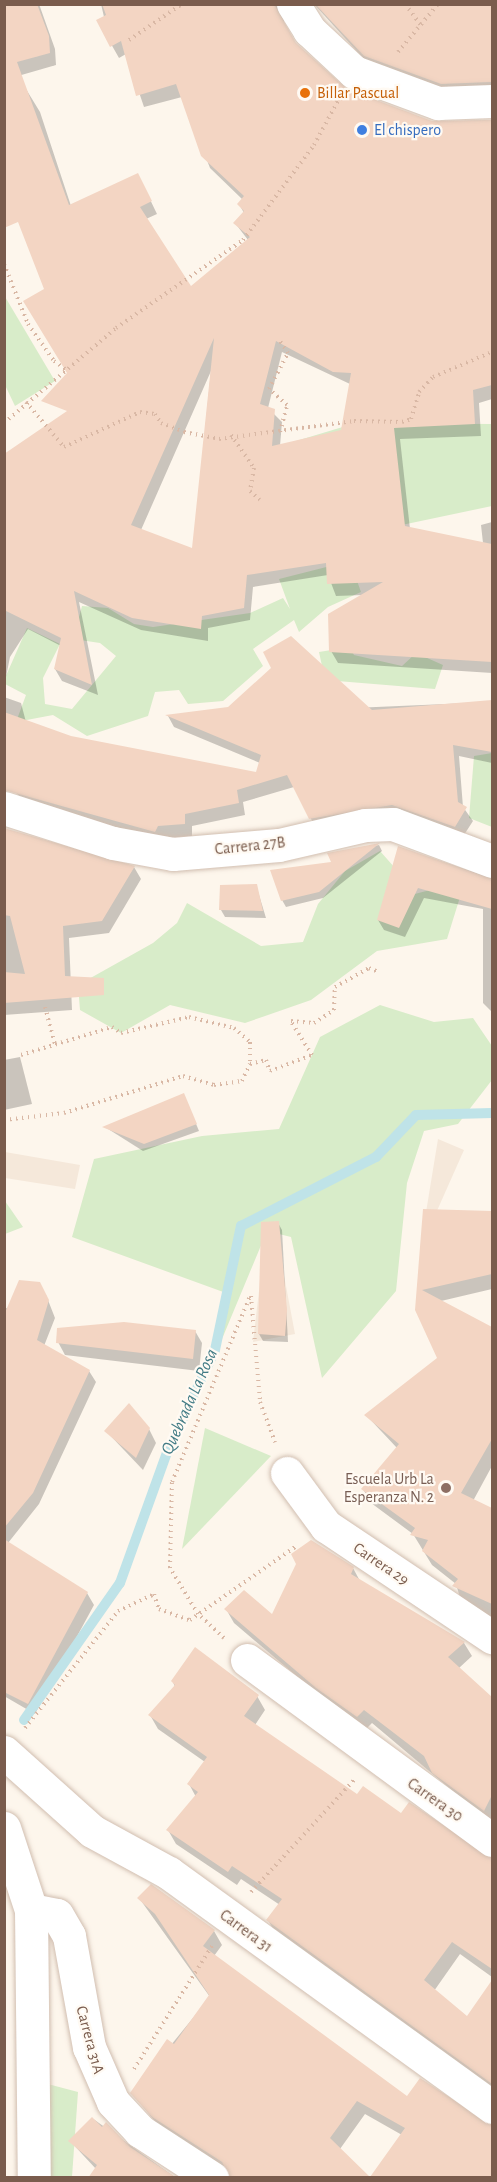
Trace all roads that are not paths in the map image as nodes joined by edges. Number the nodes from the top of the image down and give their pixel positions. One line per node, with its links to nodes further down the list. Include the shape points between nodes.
1 (293, 4): 2 (street, via 309,30 364,76 438,103)
2 (492, 102)
3 (4, 808): 4 (street, Carrera 27B, via 113,843 173,854 279,845 364,825 393,824)
4 (492, 861)
5 (287, 1473): 6 (street, Carrera 29, via 326,1526)
6 (492, 1637)
7 (247, 1660): 10 (street, Carrera 30, via 378,1760)
8 (11, 1757): 12 (street, Carrera 31, via 92,1831 169,1873)
9 (4, 1828): 11 (street)
10 (492, 1840)
11 (31, 1910): 13 (street); 14 (street, Carrera 31A, via 57,1915 69,1936 89,2047 113,2102 140,2131)
12 (492, 2107)
13 (34, 2178)
14 (212, 2178)

